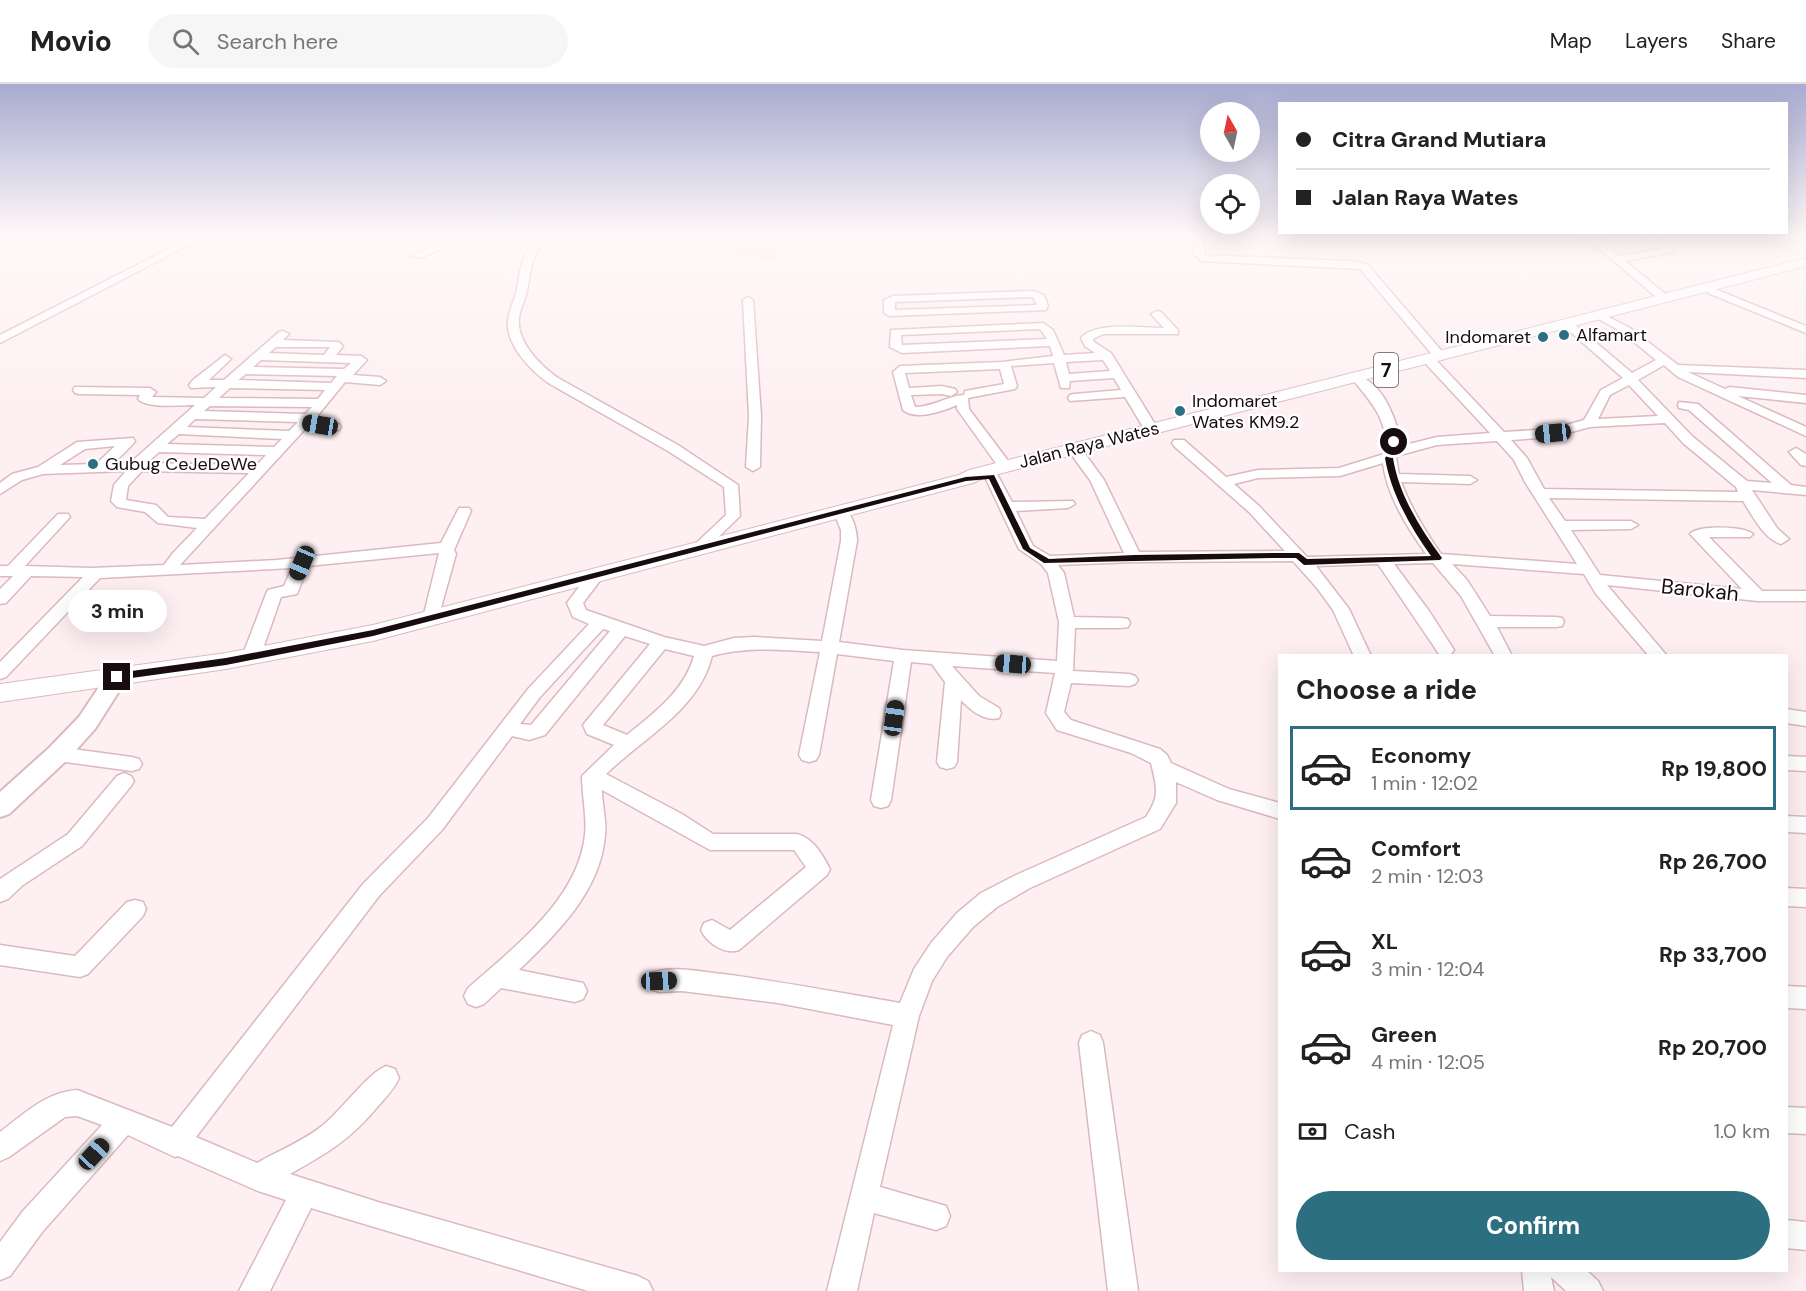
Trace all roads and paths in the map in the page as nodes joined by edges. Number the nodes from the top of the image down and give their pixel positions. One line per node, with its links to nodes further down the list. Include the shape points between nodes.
1 (94, 291): 17 (street)
2 (521, 291): 91 (street, via 513,325 531,360 545,376 728,482 733,492 733,516)
3 (1383, 291): 24 (street)
4 (1656, 291): 9 (street)
5 (1697, 291): 9 (highway, Jalan Raya Wates / 7)
6 (1711, 291): 13 (highway, Jalan Raya Wates)
7 (1712, 291): 16 (street)
8 (937, 297): 11 (street); 11 (street, via 890,299 890,313); 11 (street, via 1033,294 1039,295 1043,306)
9 (1665, 299): 13 (highway, Jalan Raya Wates / 7)
10 (748, 300): 68 (street, via 755,416)
11 (941, 313): 15 (street)
12 (1157, 314): 21 (street, via 1173,333 1132,328 1089,335 1088,342)
13 (1602, 316): 14 (highway, Jalan Raya Wates); 24 (highway, Jalan Raya Wates / 7); 26 (street, via 1640,340)
14 (1571, 327): 24 (highway, Jalan Raya Wates); 33 (street)
15 (944, 328): 18 (street, via 1040,325 1048,329); 19 (street); 19 (street, via 896,331 896,347)
16 (1806, 330)
17 (0, 340)
18 (1054, 342): 19 (street); 25 (street)
19 (947, 347): 28 (street)
20 (260, 356): 22 (street); 22 (street, via 279,338 335,344); 29 (street)
21 (1107, 356): 25 (street); 30 (street)
22 (328, 358): 32 (street, via 361,359)
23 (225, 359): 36 (street)
24 (1436, 359): 35 (highway, Jalan Raya Wates); 58 (highway, Jalan Raya Wates / 7); 59 (street)
25 (1060, 360): 27 (street); 30 (street, via 1067,381)
26 (1667, 364): 31 (street); 33 (street); 39 (street)
27 (1005, 365): 28 (street); 42 (street, via 1011,386)
28 (953, 368): 40 (street, via 901,370); 42 (street)
29 (243, 370): 32 (street); 37 (street)
30 (1119, 374): 41 (street)
31 (1806, 374)
32 (341, 379): 34 (street); 37 (street); 47 (street)
33 (1631, 379): 50 (street); 53 (street, via 1605,393)
34 (380, 381)
35 (1360, 381): 58 (highway, Jalan Raya Wates); 66 (street, via 1385,410)
36 (197, 383): 37 (street); 44 (street)
37 (227, 383): 46 (street)
38 (79, 390): 44 (street, via 150,392 144,400)
39 (1720, 390): 45 (street); 56 (street)
40 (904, 392): 42 (street, via 942,390); 42 (street, via 911,411 949,404)
41 (1130, 393): 43 (street); 58 (street)
42 (960, 395): 72 (street, via 963,409)
43 (1074, 398)
44 (178, 399): 46 (street)
45 (1806, 399)
46 (208, 400): 47 (street); 49 (street)
47 (322, 403): 51 (street)
48 (1684, 405): 61 (street, via 1693,407)
49 (191, 415): 51 (street); 55 (street)
50 (1668, 419): 53 (street); 60 (street)
51 (307, 421): 54 (street); 57 (street)
52 (1758, 421): 56 (street)
53 (1589, 423): 59 (street, via 1553,433)
54 (334, 427)
55 (174, 430): 57 (street); 63 (street)
56 (1804, 431)
57 (293, 435): 64 (street)
58 (1168, 436): 65 (highway, Jalan Raya Wates); 72 (highway, Jalan Raya Wates / 7); 75 (street)
59 (1503, 438): 66 (street, via 1437,441); 80 (street, via 1521,458)
60 (1688, 440): 61 (street); 78 (street)
61 (1730, 440): 76 (street)
62 (128, 441): 63 (street); 69 (street); 70 (street, via 87,444)
63 (158, 445): 64 (street); 67 (street)
64 (277, 452): 71 (street)
65 (1078, 454): 72 (highway, Jalan Raya Wates); 93 (street, via 1097,480)
66 (1392, 455): 73 (street); 75 (street, via 1340,472 1258,474)
67 (136, 467): 69 (street); 71 (street); 86 (street, via 122,485 118,501 151,508 163,520)
68 (753, 467)
69 (99, 469): 70 (street)
70 (43, 470): 77 (street, via 17,477)
71 (261, 470): 86 (street)
72 (998, 472): 82 (street); 84 (highway, Jalan Raya Wates)
73 (1392, 478): 74 (street); 94 (street, via 1419,533)
74 (1470, 480)
75 (1225, 482): 95 (street)
76 (1787, 489): 78 (street); 79 (street)
77 (0, 490)
78 (1745, 491): 80 (street); 90 (street)
79 (1806, 492)
80 (1539, 493): 88 (street)
81 (1068, 504): 82 (street)
82 (1008, 507): 97 (street, via 1027,549)
83 (464, 511): 92 (street)
84 (840, 511): 91 (highway, Jalan Raya Wates); 115 (street, via 849,530 849,541)
85 (63, 517): 100 (street)
86 (208, 524): 99 (street)
87 (1631, 525): 88 (street)
88 (1560, 526): 103 (street)
89 (1745, 534): 104 (street, via 1698,534)
90 (1781, 539)
91 (699, 548): 102 (highway, Jalan Raya Wates)
92 (446, 550): 98 (street, via 432,547); 107 (street)
93 (1134, 557): 95 (street, Barokah); 97 (street, Barokah)
94 (1437, 558): 96 (street, Barokah); 103 (street, Barokah); 108 (street)
95 (1301, 559): 96 (street, Barokah); 118 (street, via 1341,609)
96 (1382, 559): 116 (street)
97 (1047, 561): 110 (street, via 1056,573)
98 (302, 563): 99 (street); 122 (street, via 291,590 274,594)
99 (169, 570): 101 (street)
100 (13, 571): 101 (street); 106 (street)
101 (92, 573): 124 (street, via 93,579)
102 (597, 574): 107 (highway, Jalan Raya Wates); 109 (street, via 575,606)
103 (1592, 574): 104 (street, Barokah); 120 (street)
104 (1758, 596): 105 (street, Barokah)
105 (1806, 596)
106 (0, 599)
107 (431, 618): 122 (highway, Jalan Raya Wates)
108 (1486, 621): 111 (street); 119 (street)
109 (600, 622): 113 (street); 133 (street)
110 (1067, 622): 112 (street); 125 (street)
111 (1556, 622)
112 (1122, 623)
113 (621, 629): 114 (street); 133 (street, via 538,730 529,733)
114 (661, 642): 117 (street); 134 (street, via 592,725)
115 (829, 647): 117 (street, via 754,643); 121 (street); 138 (street)
116 (1445, 650)
117 (704, 652): 134 (street, via 680,699)
118 (1362, 654)
119 (1503, 654)
120 (1657, 654)
121 (903, 656): 123 (street); 144 (street)
122 (251, 657): 126 (highway, Jalan Raya Wates)
123 (938, 659): 125 (street); 128 (street)
124 (0, 672)
125 (1064, 672): 127 (street); 142 (street, via 1054,713 1059,721 1153,754)
126 (117, 677): 129 (highway, Jalan Raya Wates); 137 (main road, via 87,723)
127 (1130, 680)
128 (954, 681): 130 (street, via 973,701); 139 (street)
129 (0, 693)
130 (992, 713)
131 (1788, 716): 132 (street)
132 (1806, 720)
133 (506, 728): 167 (street, via 443,815 371,890)
134 (629, 742): 143 (street)
135 (1806, 751): 136 (street)
136 (1788, 752)
137 (58, 754): 145 (main road); 149 (street, via 128,772 75,840)
138 (809, 755)
139 (947, 762)
140 (1788, 763): 141 (street)
141 (1806, 764)
142 (1163, 768): 146 (street, via 1224,795); 161 (street, via 1166,803 1153,823 989,900 939,950 922,976)
143 (592, 776): 153 (street, via 710,842 801,844 819,869 731,942); 155 (street, via 594,839 580,886 563,912)
144 (881, 800)
145 (0, 807)
146 (1278, 811)
147 (1788, 824): 148 (street)
148 (1806, 825)
149 (0, 893)
150 (1788, 897): 151 (street)
151 (1806, 898)
152 (135, 909): 154 (street, via 80,967)
153 (712, 930)
154 (0, 955)
155 (497, 977): 157 (street); 158 (street)
156 (659, 981): 161 (street, via 682,980 778,992)
157 (575, 991)
158 (476, 996)
159 (1788, 997): 160 (street)
160 (1806, 998)
161 (906, 1016): 171 (street)
162 (1091, 1043): 180 (street)
163 (386, 1078): 169 (street, via 329,1137)
164 (124, 1120): 167 (street); 168 (street, via 77,1103 63,1104); 175 (street, via 33,1221)
165 (1788, 1120): 166 (street)
166 (1806, 1121)
167 (175, 1144): 169 (street)
168 (0, 1148)
169 (258, 1177): 170 (street)
170 (305, 1192): 177 (street); 178 (street)
171 (864, 1196): 172 (street); 179 (street)
172 (936, 1216)
173 (1788, 1234): 174 (street)
174 (1806, 1236)
175 (0, 1266)
176 (1536, 1272): 181 (street)
177 (254, 1291)
178 (638, 1291)
179 (842, 1291)
180 (1123, 1291)
181 (1539, 1291)

